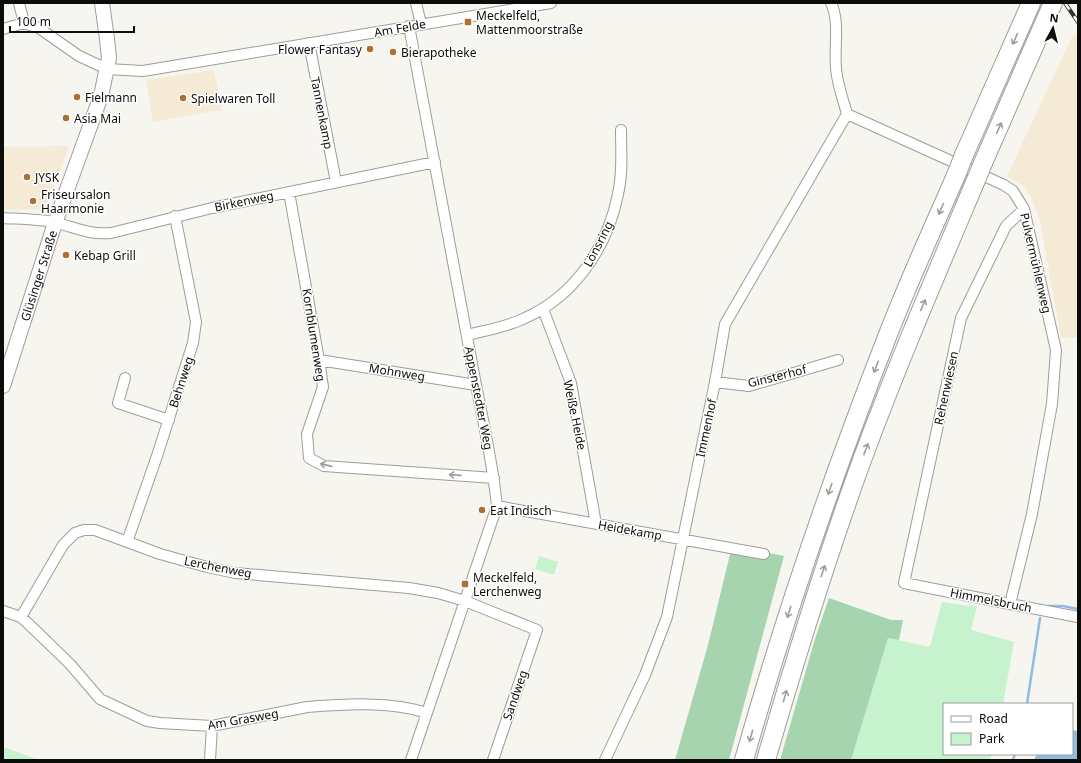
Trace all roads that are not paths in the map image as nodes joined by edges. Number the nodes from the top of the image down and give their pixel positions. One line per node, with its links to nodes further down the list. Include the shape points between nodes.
1 (19, 3): 8 (street)
2 (102, 3): 13 (main road, Glüsinger Straße, via 108,48)
3 (416, 3): 9 (street)
4 (552, 3): 9 (street, Am Felde)
5 (831, 3): 14 (street, via 835,20 836,68)
6 (1031, 3): 51 (highway, one-way to 51, bridge, via 890,330 840,459 791,606)
7 (1054, 3): 52 (highway, one-way to 7, bridge, via 798,651 858,470 908,341)
8 (24, 23): 11 (street); 13 (street, via 39,28 79,56)
9 (421, 24): 10 (street, Am Felde)
10 (408, 26): 12 (street, Am Felde); 16 (street, Appenstedter Weg)
11 (3, 29)
12 (309, 43): 13 (street, Am Felde, via 143,71); 17 (street, Tannenkamp)
13 (106, 69): 22 (main road, Glüsinger Straße, via 101,96)
14 (847, 114): 19 (street, Pulvermühlenweg, via 1004,185 1013,191); 28 (street, Immenhof, via 725,324)
15 (621, 130): 23 (street, Lönsring, via 621,174 613,214 607,229 582,273 570,287)
16 (435, 162): 17 (street, Birkenweg); 24 (street, Appenstedter Weg)
17 (336, 182): 18 (street, Birkenweg)
18 (289, 192): 20 (street, Birkenweg); 25 (street, Kornblumenweg)
19 (1024, 209): 38 (street, Rehenwiesen, via 1006,226 961,318); 40 (street, Pulvermühlenweg, via 1056,350 1052,404 1032,514)
20 (175, 216): 22 (street, Birkenweg, via 98,234); 31 (street, Behnweg, via 196,322 193,343)
21 (3, 218): 22 (street, Birkenweg, via 36,219)
22 (55, 223): 30 (main road, Glüsinger Straße)
23 (543, 309): 24 (street, Lönsring, via 506,326); 34 (street, Weiße Heide, via 571,383)
24 (467, 335): 29 (street, Appenstedter Weg)
25 (319, 360): 29 (street, Mohnweg); 32 (street, Kornblumenweg, one-way to 25, via 324,466 309,458 307,434 323,387)
26 (838, 360): 28 (street, Ginsterhof, via 749,386)
27 (125, 378): 31 (street, via 118,403)
28 (716, 382): 35 (street, Immenhof)
29 (476, 385): 32 (street, Appenstedter Weg)
30 (3, 386)
31 (169, 420): 36 (street, Behnweg)
32 (494, 478): 33 (street, Appenstedter Weg)
33 (497, 506): 34 (street, Heidekamp); 39 (street, Appenstedter Weg)
34 (596, 524): 35 (street, Heidekamp)
35 (683, 539): 37 (street, Heidekamp); 50 (street, Immenhof, via 667,617 645,676)
36 (127, 542): 39 (street, Lerchenweg, via 160,554 235,573 409,588); 42 (street, Lerchenweg, via 95,530 75,533 60,550)
37 (764, 554)
38 (904, 583): 40 (street, Himmelsbruch)
39 (465, 601): 44 (street, Lerchenweg); 45 (street, Appenstedter Weg)
40 (1010, 604): 43 (street, Himmelsbruch)
41 (3, 611): 42 (street, Am Grasweg)
42 (21, 617): 46 (street, Am Grasweg, via 70,664 100,699 147,721)
43 (1078, 617)
44 (537, 630): 49 (street, Sandweg)
45 (427, 713): 46 (street, Am Grasweg, via 412,708 376,705 322,706); 48 (street, Appenstedter Weg)
46 (212, 726): 47 (street)
47 (210, 760)
48 (411, 760)
49 (493, 760)
50 (605, 760)
51 (744, 760)
52 (766, 760)

